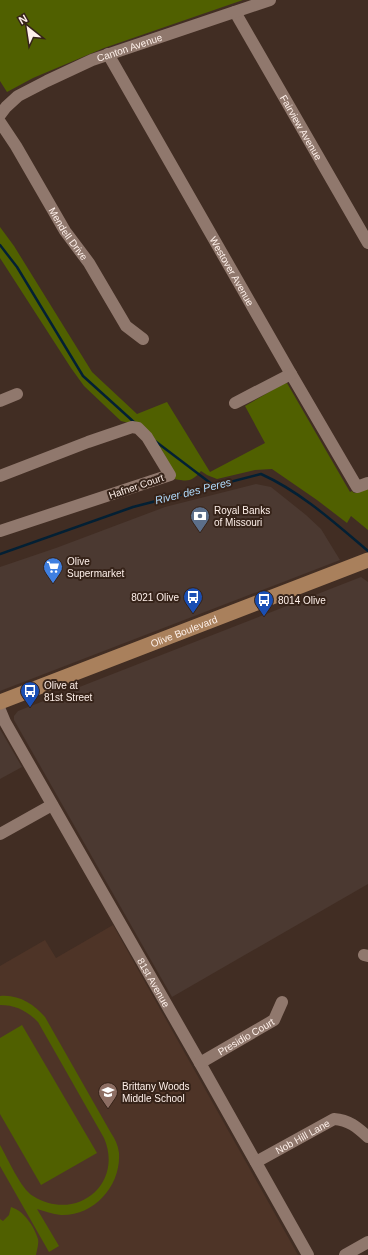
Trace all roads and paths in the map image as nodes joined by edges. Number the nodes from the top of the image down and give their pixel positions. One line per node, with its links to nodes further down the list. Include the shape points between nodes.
1 (270, 0): 2 (street, Canton Avenue)
2 (235, 12): 3 (street, Canton Avenue); 6 (street, Fairview Avenue)
3 (108, 54): 4 (street, Canton Avenue, via 86,62 18,96); 8 (street, Westover Avenue)
4 (0, 115)
5 (0, 122): 7 (street, Mendell Drive, via 126,326)
6 (368, 243)
7 (143, 339)
8 (291, 374): 11 (street); 13 (street, Westover Avenue)
9 (17, 394): 10 (street)
10 (0, 400)
11 (235, 403)
12 (0, 476): 14 (street, Hafner Court, via 132,427 138,428 147,437 170,475)
13 (362, 485)
14 (0, 531)
15 (368, 560): 16 (main road, Olive Boulevard)
16 (0, 702)
17 (0, 710): 18 (street, 81st Avenue)
18 (52, 805): 19 (street); 21 (street, 81st Avenue)
19 (0, 834)
20 (282, 1002): 21 (street, Presidio Court, via 274,1020)
21 (200, 1063): 23 (street, 81st Avenue)
22 (368, 1137): 23 (street, Nob Hill Lane, via 350,1122 334,1119)
23 (256, 1162): 25 (street, 81st Avenue)
24 (368, 1242): 26 (street)
25 (308, 1255)
26 (345, 1255)

